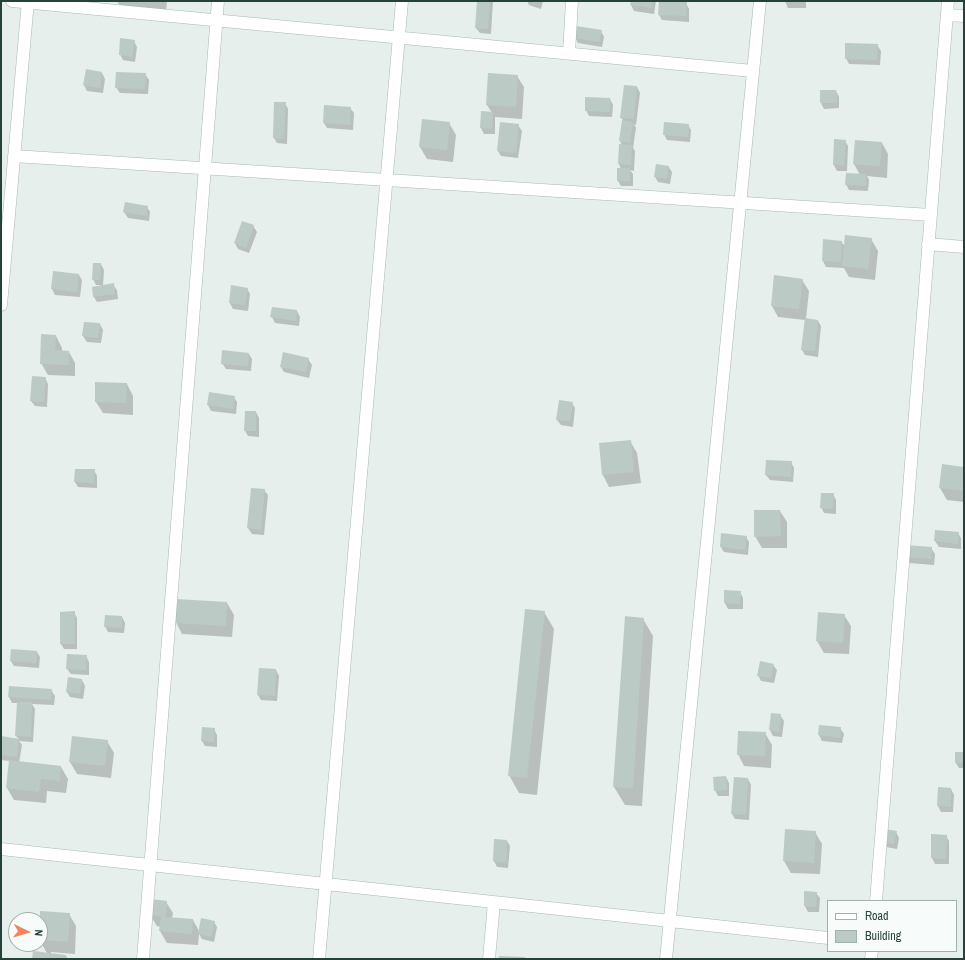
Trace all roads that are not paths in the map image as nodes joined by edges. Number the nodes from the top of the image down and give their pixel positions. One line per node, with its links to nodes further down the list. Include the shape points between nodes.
1 (12, 1): 7 (street)
2 (218, 1): 10 (street)
3 (402, 1): 11 (street)
4 (572, 1): 12 (street)
5 (760, 1): 13 (street)
6 (948, 1): 8 (street)
7 (28, 2): 10 (street); 14 (street)
8 (947, 15): 9 (street); 18 (street)
9 (964, 16)
10 (216, 20): 11 (street); 15 (street)
11 (399, 38): 12 (street); 16 (street)
12 (569, 53): 13 (street)
13 (753, 71): 17 (street)
14 (14, 156): 15 (street); 21 (street)
15 (205, 168): 16 (street); 23 (street)
16 (387, 180): 17 (street); 24 (street)
17 (740, 203): 18 (street); 27 (street)
18 (931, 215): 19 (street)
19 (928, 244): 20 (street); 25 (street)
20 (964, 247)
21 (1, 305)
22 (1, 849): 23 (street)
23 (151, 866): 24 (street); 29 (street)
24 (326, 884): 26 (street); 30 (street)
25 (876, 900)
26 (494, 902): 27 (street); 31 (street)
27 (670, 921): 28 (street); 32 (street)
28 (827, 938)
29 (144, 959)
30 (319, 959)
31 (489, 959)
32 (666, 959)

